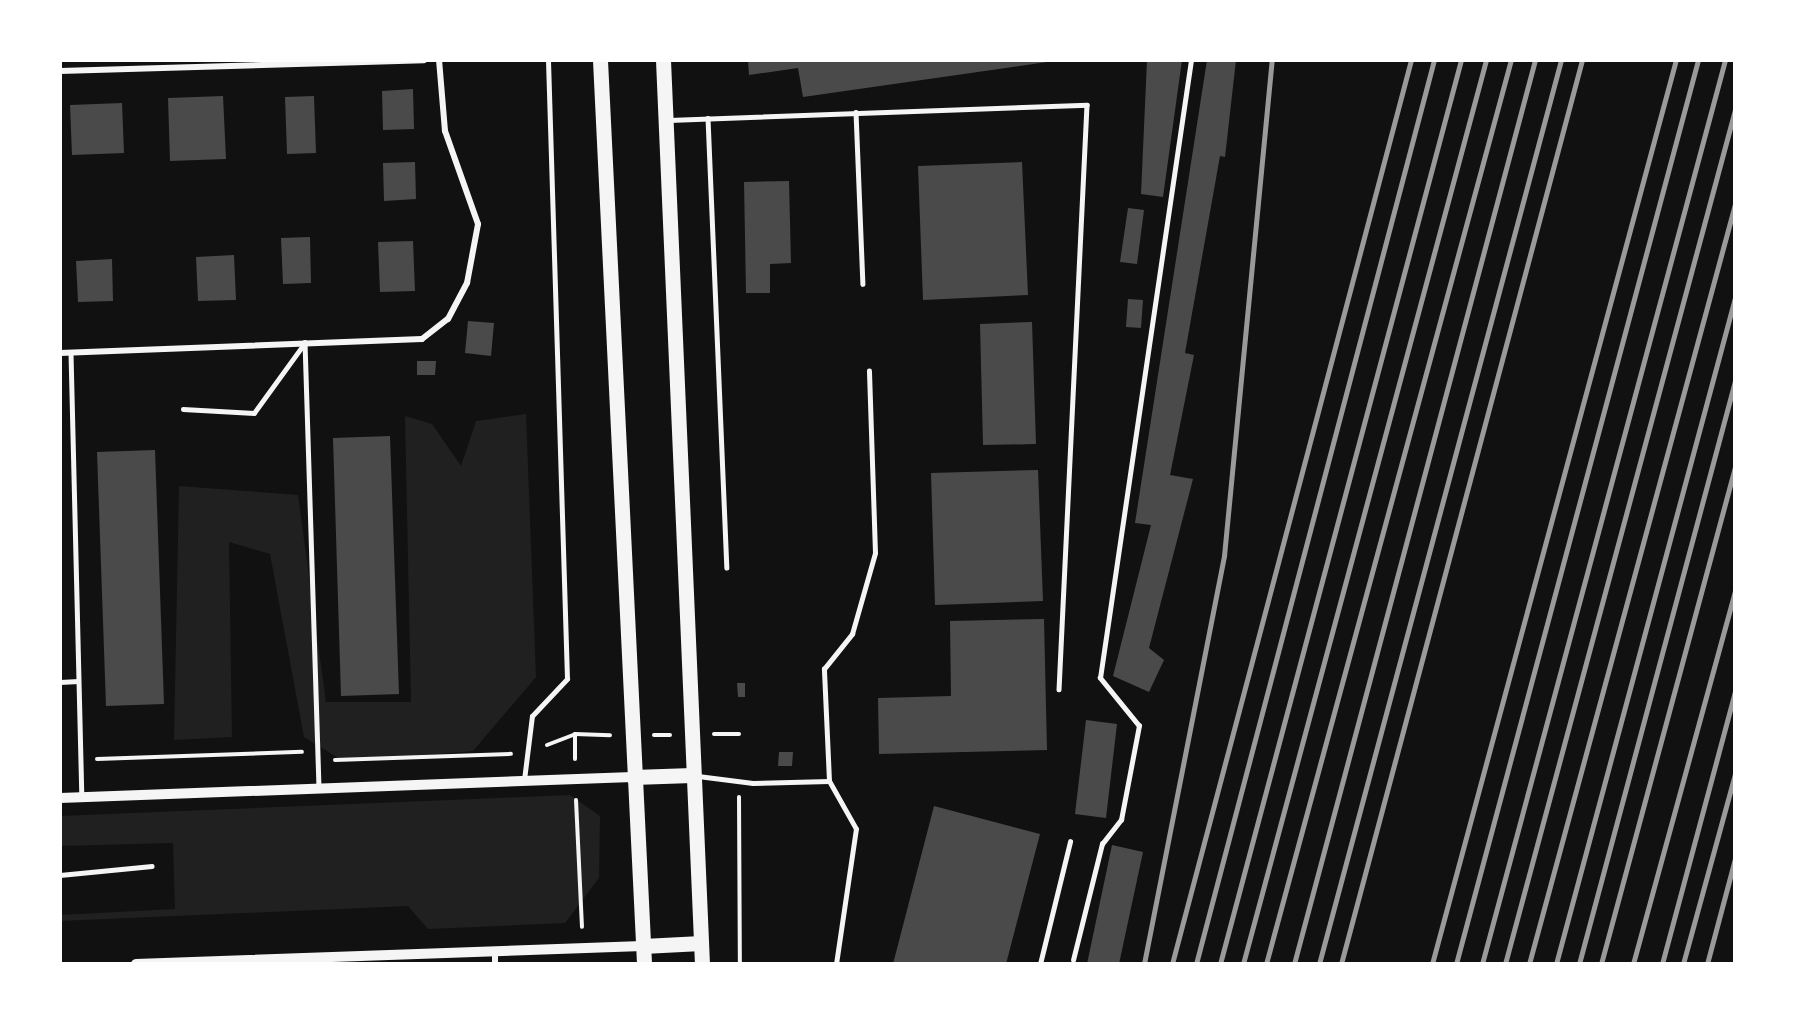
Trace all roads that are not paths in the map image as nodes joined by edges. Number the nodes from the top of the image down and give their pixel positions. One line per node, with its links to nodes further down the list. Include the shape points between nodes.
1 (424, 60): 7 (street)
2 (440, 60): 12 (street, via 445,131 478,224 467,283 448,319 422,339)
3 (548, 60): 24 (lane, via 567,679 531,716)
4 (600, 60): 22 (main road)
5 (663, 60): 10 (main road)
6 (1191, 60): 34 (lane, via 1100,678 1139,726 1121,820 1102,844)
7 (60, 71)
8 (855, 112): 9 (lane); 11 (lane); 20 (lane, via 1087,105)
9 (708, 118): 10 (lane); 17 (lane)
10 (666, 120): 21 (main road)
11 (863, 284)
12 (305, 342): 14 (street); 16 (lane, via 254,413); 25 (lane)
13 (60, 353): 14 (street)
14 (71, 353): 18 (lane)
15 (869, 371): 23 (lane, via 875,553 852,634 824,669)
16 (183, 409)
17 (727, 568)
18 (78, 681): 19 (lane); 26 (lane)
19 (60, 682)
20 (1059, 689)
21 (692, 775): 22 (main road); 23 (lane, via 739,781); 31 (main road)
22 (633, 777): 24 (street); 32 (main road)
23 (829, 781): 39 (lane, via 856,829)
24 (524, 782): 25 (street)
25 (319, 789): 26 (street)
26 (82, 797): 27 (street)
27 (60, 798)
28 (1070, 842): 40 (lane)
29 (152, 866): 30 (lane)
30 (60, 875)
31 (701, 943): 32 (main road); 38 (main road)
32 (643, 946): 33 (street); 37 (main road)
33 (495, 950): 35 (street); 36 (street)
34 (1073, 960)
35 (136, 964)
36 (495, 964)
37 (644, 964)
38 (702, 964)
39 (836, 964)
40 (1040, 964)

